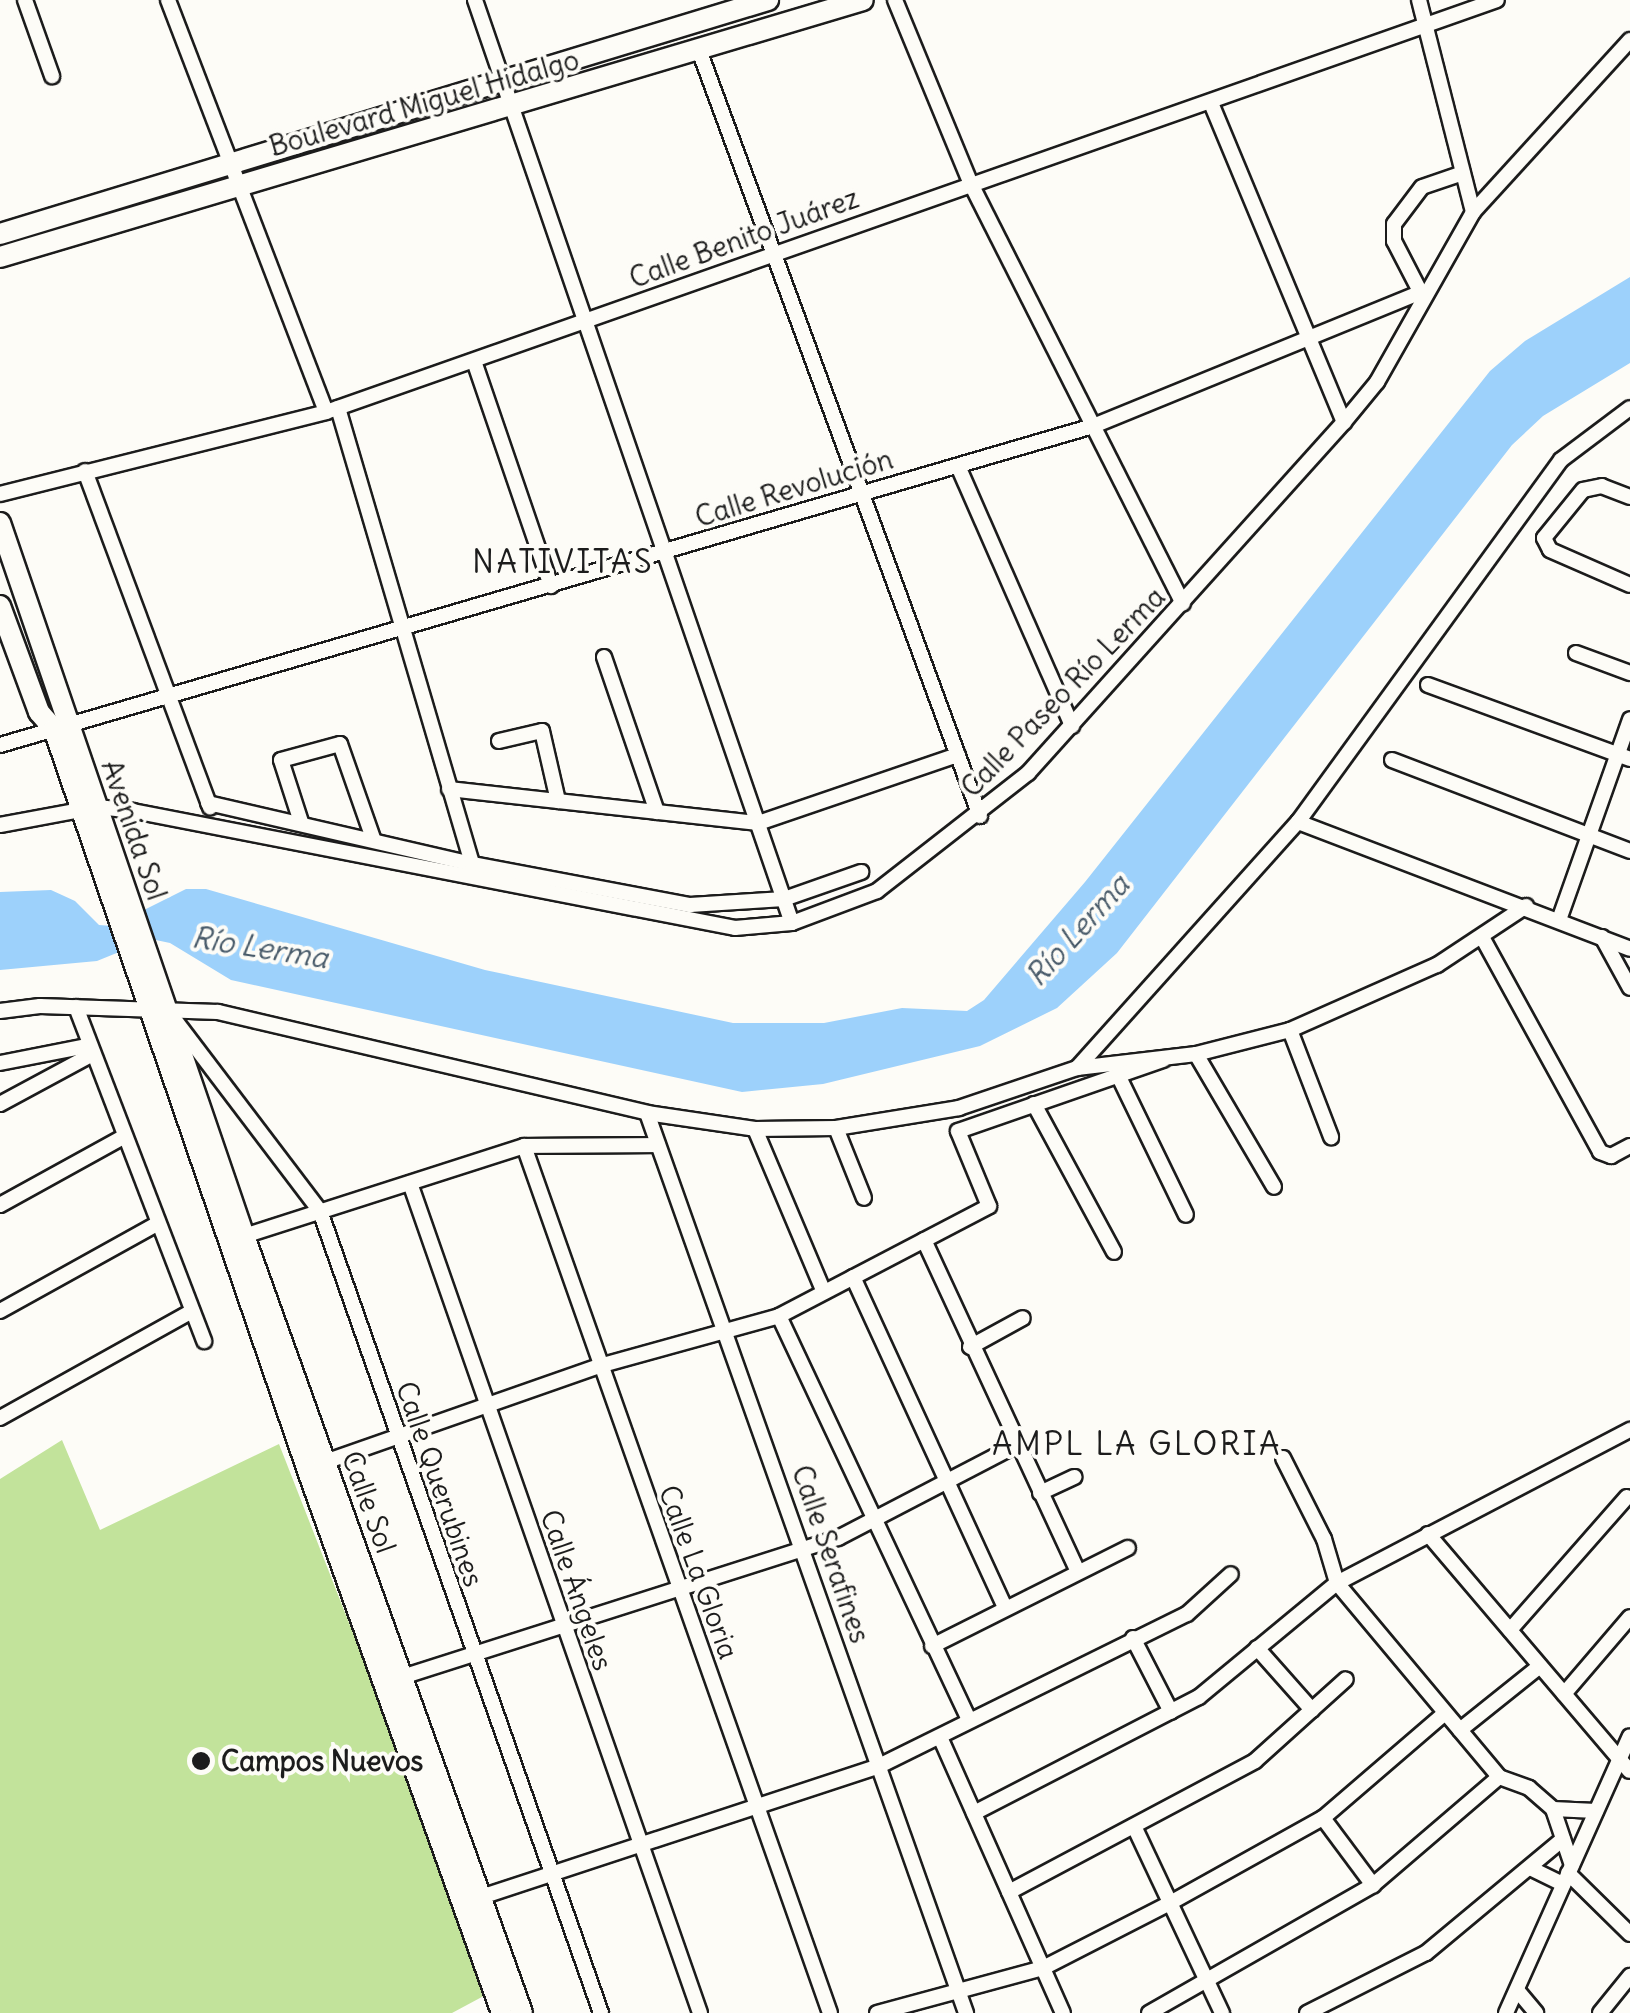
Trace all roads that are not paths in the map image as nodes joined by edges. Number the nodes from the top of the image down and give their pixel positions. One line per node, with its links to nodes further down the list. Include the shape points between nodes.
1 (25, 0): 14 (street)
2 (168, 0): 18 (street)
3 (475, 0): 15 (street)
4 (768, 0): 15 (street, Boulevard Miguel Hidalgo)
5 (780, 0): 10 (street)
6 (863, 0): 10 (street, Boulevard Miguel Hidalgo)
7 (896, 0): 20 (street)
8 (1419, 0): 11 (street)
9 (1497, 0): 11 (street, Calle Benito Juárez)
10 (788, 24): 13 (street, Boulevard Miguel Hidalgo)
11 (1426, 28): 16 (street, Calle Benito Juárez); 19 (street)
12 (1630, 40): 22 (street, Calle Paseo Río Lerma)
13 (699, 50): 17 (street, Boulevard Miguel Hidalgo); 24 (street)
14 (52, 76)
15 (504, 84): 17 (street); 18 (street, Boulevard Miguel Hidalgo)
16 (1211, 103): 20 (street, Calle Benito Juárez); 28 (street)
17 (512, 107): 21 (street, Boulevard Miguel Hidalgo); 27 (street)
18 (228, 167): 21 (street); 23 (street, Boulevard Miguel Hidalgo)
19 (1463, 173): 22 (street); 26 (street, via 1422,188 1394,224 1394,241)
20 (971, 184): 24 (street, Calle Benito Juárez); 33 (street)
21 (235, 188): 25 (street, Boulevard Miguel Hidalgo); 31 (street)
22 (1473, 212): 26 (street, Calle Paseo Río Lerma)
23 (0, 234)
24 (772, 252): 27 (street, Calle Benito Juárez); 37 (street)
25 (0, 256)
26 (1420, 296): 28 (street, Calle Revolución); 32 (street, Calle Paseo Río Lerma, via 1377,382)
27 (585, 323): 29 (street, Calle Benito Juárez); 40 (street)
28 (1309, 338): 32 (street); 33 (street, Calle Revolución)
29 (474, 361): 31 (street, Calle Benito Juárez); 42 (street)
30 (1630, 408): 66 (street, via 1562,460 1531,498)
31 (332, 410): 35 (street, Calle Benito Juárez); 45 (street)
32 (1344, 422): 43 (street, Calle Paseo Río Lerma)
33 (1093, 426): 34 (street, Calle Revolución); 43 (street)
34 (958, 466): 37 (street, Calle Revolución); 52 (street)
35 (85, 471): 36 (street, Calle Benito Juárez); 50 (street)
36 (0, 494)
37 (860, 494): 40 (street, Calle Revolución); 56 (street)
38 (1630, 497): 41 (street, via 1602,486 1584,490 1544,538 1550,550)
39 (0, 522): 53 (street)
40 (664, 553): 42 (street, Calle Revolución); 65 (street)
41 (1630, 585)
42 (551, 586): 45 (street, Calle Revolución)
43 (1183, 604): 52 (street, Calle Paseo Río Lerma)
44 (0, 606): 53 (street, via 38,712)
45 (406, 626): 50 (street, Calle Revolución); 59 (street)
46 (1576, 653): 48 (street)
47 (604, 657): 62 (street)
48 (1630, 673)
49 (1428, 685): 57 (street)
50 (169, 696): 53 (street, Calle Revolución); 64 (street, via 210,808)
51 (1630, 718): 57 (street)
52 (1072, 726): 63 (street, Calle Paseo Río Lerma)
53 (62, 727): 55 (street, Calle Revolución); 61 (street, Avenida Sol)
54 (499, 741): 60 (street, via 542,731)
55 (0, 745)
56 (958, 755): 63 (street); 65 (street)
57 (1624, 757): 68 (street)
58 (1392, 760): 68 (street)
59 (449, 789): 60 (street); 71 (street)
60 (558, 801): 62 (street)
61 (90, 808): 67 (street, Calle Paseo Río Lerma); 76 (street, Calle Paseo Río Lerma, via 678,921 735,928); 81 (street, Avenida Sol)
62 (656, 812): 65 (street)
63 (980, 816): 76 (street, Calle Paseo Río Lerma, via 877,891)
64 (301, 822): 69 (street); 69 (street, via 282,760 340,744)
65 (758, 822): 73 (street)
66 (1298, 822): 74 (street); 89 (street)
67 (0, 825)
68 (1589, 835): 70 (street); 75 (street)
69 (373, 838): 71 (street)
70 (1630, 851)
71 (472, 864): 73 (street, via 690,905)
72 (860, 872): 73 (street)
73 (784, 899): 76 (street)
74 (1526, 906): 75 (street); 77 (street)
75 (1559, 920): 78 (street)
76 (792, 922)
77 (1482, 937): 84 (street, via 1390,990); 100 (street, via 1607,1156)
78 (1602, 937): 79 (street); 80 (street)
79 (1630, 949)
80 (1630, 988)
81 (155, 1000): 82 (street); 93 (street); 105 (street, Calle Querubines); 108 (street, Calle Sol); 127 (street, Calle Sol)
82 (76, 1007): 83 (street); 85 (street)
83 (0, 1011)
84 (1290, 1030): 86 (street); 97 (street)
85 (89, 1050): 88 (street); 91 (street); 96 (street)
86 (1196, 1054): 87 (street); 102 (street)
87 (1164, 1060): 89 (street); 90 (street)
88 (0, 1063)
89 (1076, 1068): 94 (street, via 959,1108)
90 (1118, 1077): 92 (street); 106 (street)
91 (0, 1104)
92 (1034, 1104): 109 (street, via 958,1130 989,1206); 110 (street)
93 (647, 1113): 95 (street); 98 (street, Calle Serafines)
94 (836, 1128): 95 (street); 103 (street)
95 (755, 1129): 112 (street)
96 (123, 1136): 104 (street); 107 (street)
97 (1332, 1137)
98 (658, 1145): 99 (street); 117 (street, Calle Serafines)
99 (524, 1146): 101 (street); 120 (street, Calle La Gloria)
100 (1630, 1146)
101 (410, 1183): 105 (street); 121 (street, Calle Ángeles)
102 (1274, 1188)
103 (864, 1198)
104 (0, 1205)
105 (320, 1211): 108 (street); 124 (street, Calle Querubines)
106 (1186, 1214)
107 (157, 1224): 113 (street); 114 (street)
108 (244, 1236): 127 (street, Calle Sol)
109 (924, 1240): 111 (street); 119 (street)
110 (1114, 1252)
111 (853, 1277): 112 (street); 129 (street)
112 (824, 1292): 115 (street)
113 (0, 1311)
114 (192, 1311): 118 (street); 122 (street)
115 (779, 1316): 117 (street); 132 (street)
116 (1023, 1318): 119 (street)
117 (726, 1330): 120 (street); 134 (street, Calle Serafines)
118 (204, 1341)
119 (970, 1347): 125 (street)
120 (600, 1366): 121 (street); 139 (street, Calle La Gloria)
121 (486, 1406): 124 (street); 142 (street, Calle Ángeles)
122 (0, 1418)
123 (1630, 1430): 133 (street)
124 (396, 1437): 127 (street); 147 (street, Calle Querubines)
125 (1017, 1445): 129 (street); 130 (street)
126 (1283, 1458): 138 (street, via 1324,1540)
127 (316, 1465): 149 (street, Calle Sol); 176 (street, Calle Sol)
128 (1075, 1477): 130 (street)
129 (947, 1480): 132 (street); 140 (street)
130 (1040, 1493): 136 (street)
131 (1627, 1498): 143 (street)
132 (869, 1519): 134 (street, via 838,1538); 145 (street)
133 (1428, 1534): 138 (street); 143 (street)
134 (802, 1547): 139 (street); 160 (street, Calle Serafines)
135 (1128, 1548): 136 (street)
136 (1078, 1572): 140 (street)
137 (1231, 1574): 144 (street, via 1187,1614)
138 (1337, 1583): 146 (street); 154 (street)
139 (678, 1587): 142 (street); 163 (street, Calle La Gloria)
140 (1006, 1608): 145 (street)
141 (1630, 1617): 151 (street)
142 (562, 1625): 147 (street); 170 (street, Calle Ángeles)
143 (1510, 1630): 148 (street)
144 (1133, 1638): 153 (street); 155 (street)
145 (932, 1646): 155 (street)
146 (1257, 1648): 152 (street); 153 (street)
147 (472, 1654): 149 (street); 172 (street, Calle Querubines)
148 (1540, 1666): 151 (street); 156 (street)
149 (402, 1676): 176 (street, Calle Sol)
150 (1346, 1680): 152 (street)
151 (1564, 1694): 159 (street)
152 (1312, 1710): 168 (street, via 1255,1761)
153 (1171, 1712): 166 (street)
154 (1445, 1713): 156 (street); 167 (street)
155 (969, 1720): 158 (street)
156 (1460, 1730): 162 (street)
157 (1630, 1736): 159 (street)
158 (940, 1737): 160 (street); 166 (street)
159 (1619, 1758): 161 (street); 165 (street)
160 (879, 1766): 163 (street); 182 (street, Calle Serafines)
161 (1630, 1771)
162 (1499, 1778): 164 (street, via 1529,1788); 174 (street)
163 (756, 1806): 170 (street); 188 (street, Calle La Gloria)
164 (1553, 1809): 165 (street); 169 (street)
165 (1596, 1811): 173 (street)
166 (974, 1814): 175 (street)
167 (1323, 1818): 174 (street); 177 (street)
168 (1134, 1826): 175 (street); 177 (street)
169 (1564, 1839): 171 (street); 173 (street)
170 (640, 1844): 172 (street); 187 (street, Calle Ángeles)
171 (1530, 1868): 173 (street); 194 (street, via 1426,1952)
172 (551, 1874): 176 (street); 186 (street, Calle Querubines)
173 (1568, 1874): 178 (street); 183 (street)
174 (1373, 1886): 181 (street)
175 (1009, 1892): 179 (street)
176 (472, 1901): 184 (street, Calle Sol); 185 (street, Calle Sol)
177 (1170, 1903): 179 (street); 181 (street)
178 (1630, 1934)
179 (1043, 1968): 182 (street); 191 (street)
180 (1630, 1976): 197 (street)
181 (1206, 1979): 192 (street); 193 (street)
182 (958, 1990): 189 (street); 190 (street, Calle Serafines)
183 (1516, 1990): 195 (street); 196 (street)
184 (502, 2013)
185 (522, 2013)
186 (601, 2013)
187 (700, 2013)
188 (830, 2013)
189 (877, 2013)
190 (966, 2013)
191 (1063, 2013)
192 (1150, 2013)
193 (1222, 2013)
194 (1307, 2013)
195 (1506, 2013)
196 (1536, 2013)
197 (1600, 2013)

